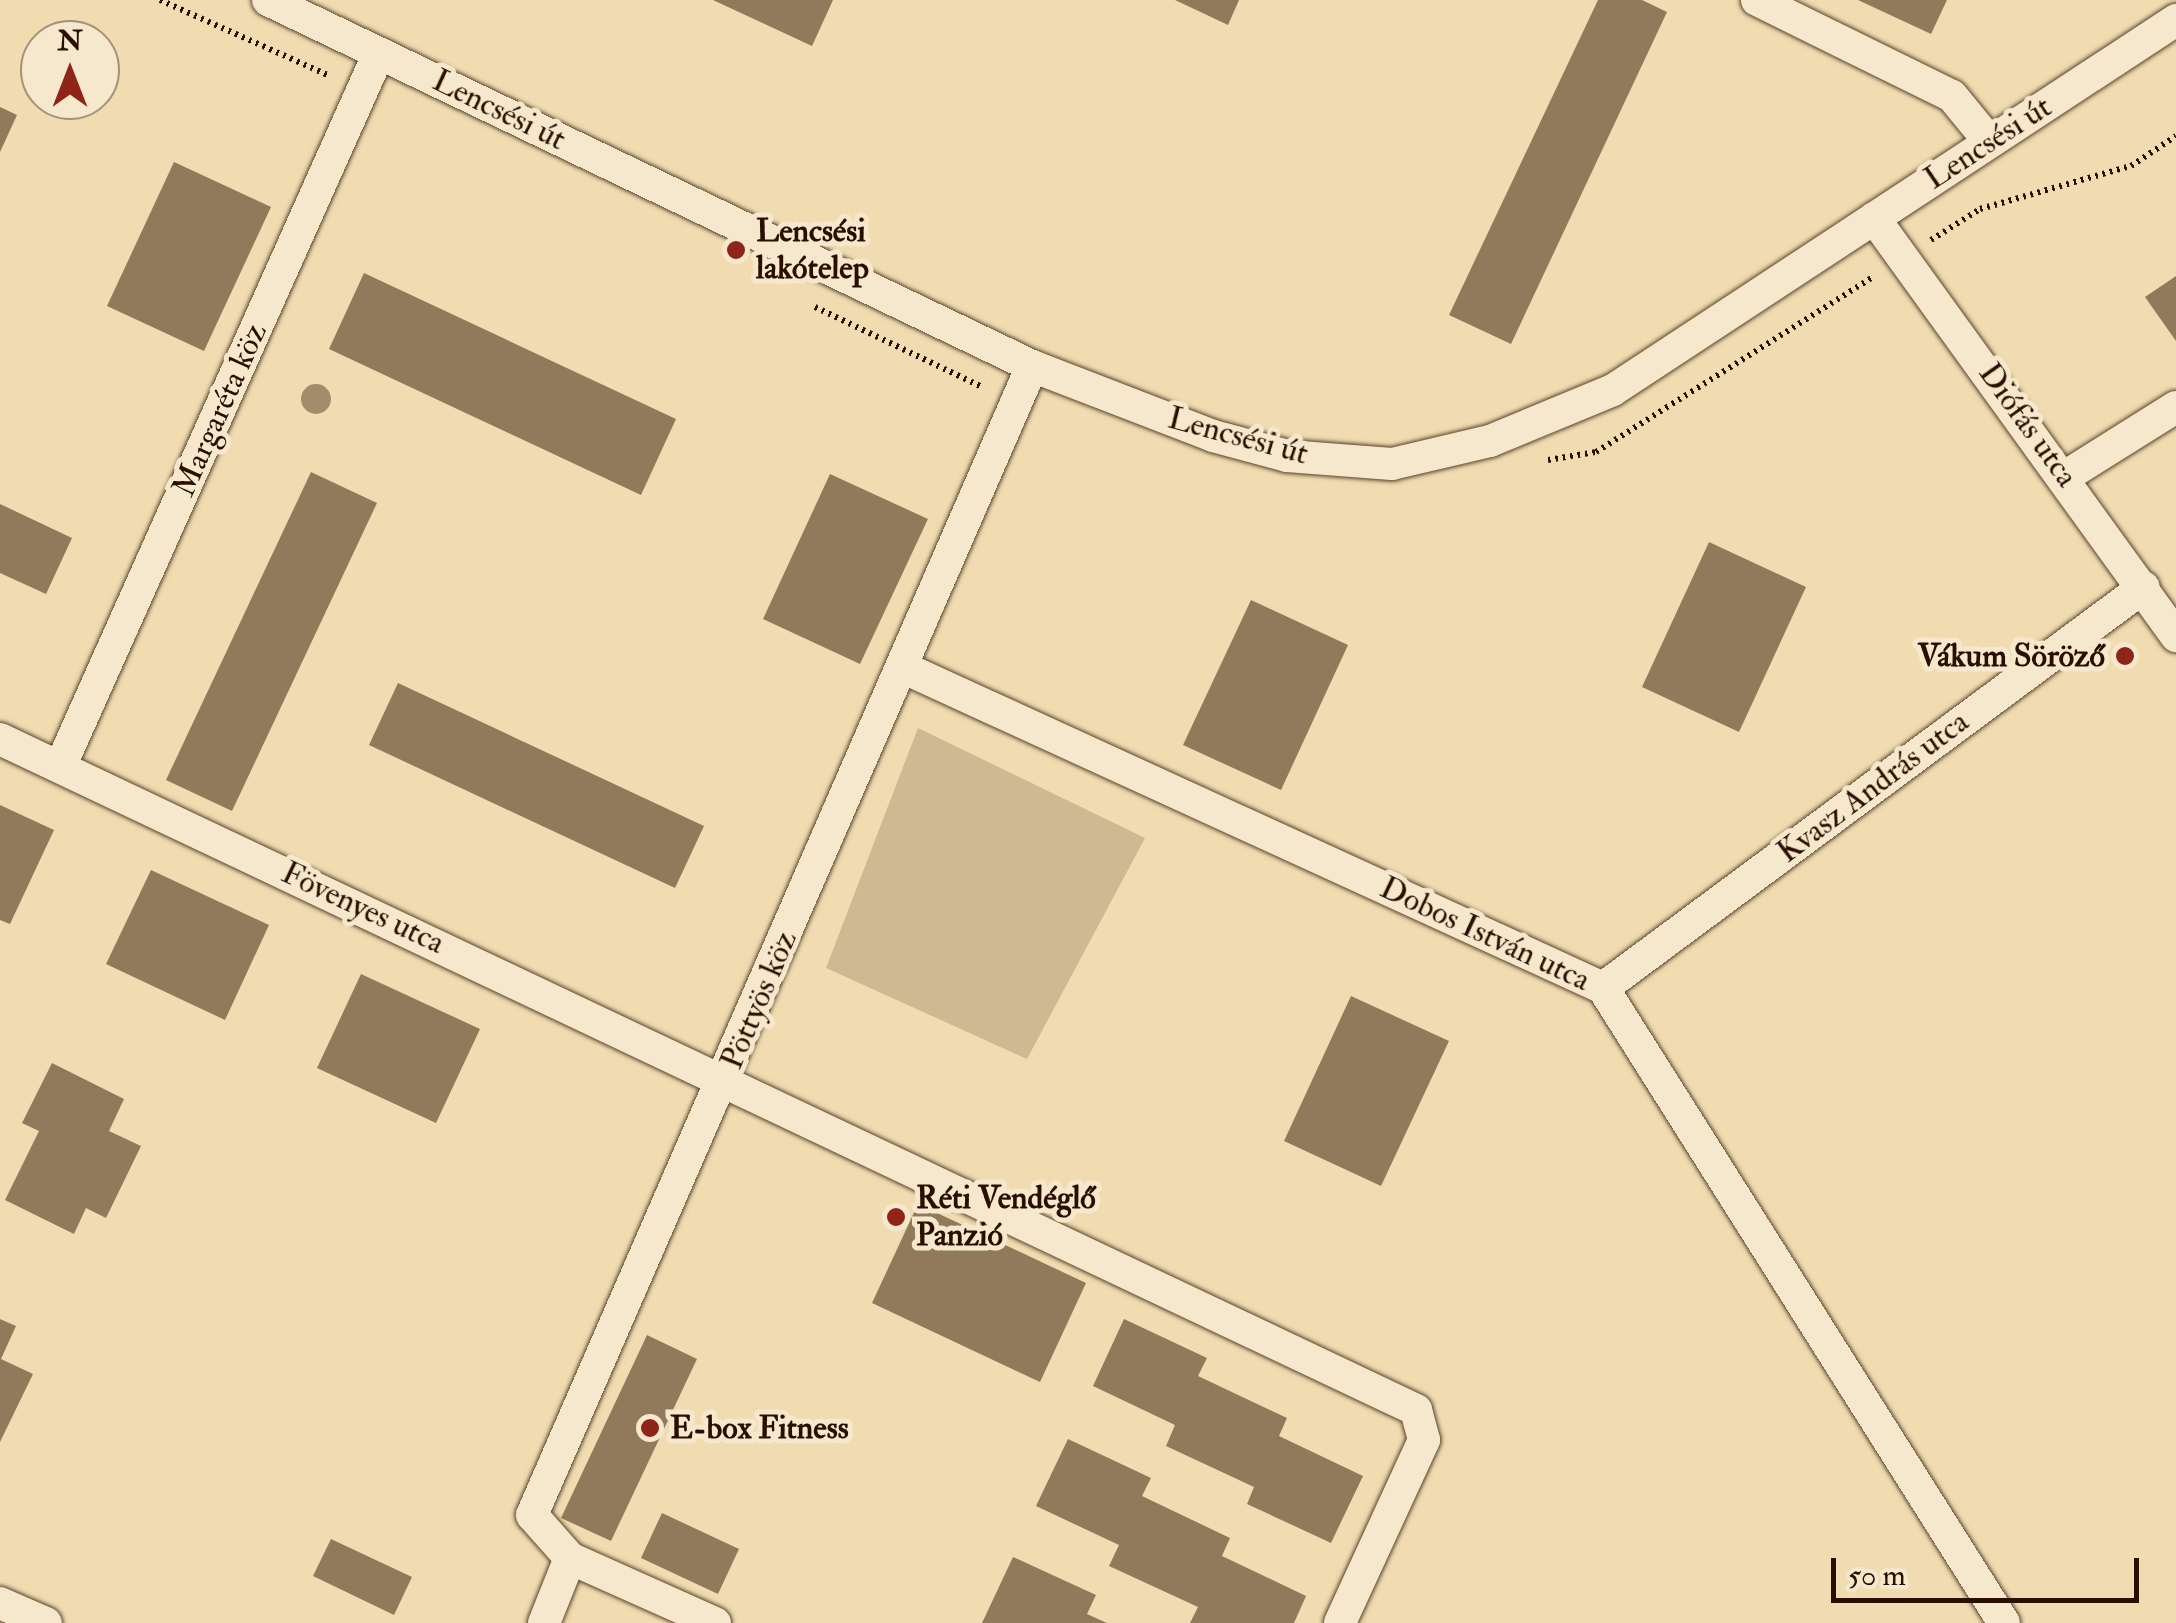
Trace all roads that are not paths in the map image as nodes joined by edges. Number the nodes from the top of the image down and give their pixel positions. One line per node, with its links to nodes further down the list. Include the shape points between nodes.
1 (268, 0): 4 (street, Lencsési út)
2 (1756, 0): 5 (street, via 1952,96)
3 (2176, 20): 5 (street, Lencsési út)
4 (379, 53): 7 (street, Lencsési út); 14 (street, Margaréta köz)
5 (1990, 141): 6 (street, Lencsési út)
6 (1874, 218): 7 (street, Lencsési út, via 1612,390 1490,441 1392,464 1287,456 1213,436); 9 (street, Diófás utca)
7 (1032, 366): 12 (street, Pöttyös köz)
8 (2176, 408): 9 (street)
9 (2066, 476): 10 (street, Diófás utca)
10 (2144, 586): 11 (street, Diófás utca); 15 (street, Kvasz András utca)
11 (2176, 636)
12 (902, 667): 15 (street, Dobos István utca); 16 (street, Pöttyös köz)
13 (0, 739): 14 (street, Fövenyes utca)
14 (60, 767): 16 (street, Fövenyes utca)
15 (1603, 988): 23 (street, Dobos István utca)
16 (726, 1076): 17 (street, Pöttyös köz, via 532,1515); 22 (street, Fövenyes utca, via 1416,1410 1424,1440)
17 (570, 1558): 20 (street); 21 (street)
18 (0, 1603): 19 (street)
19 (46, 1623)
20 (544, 1623)
21 (715, 1623)
22 (1340, 1623)
23 (2004, 1623)

